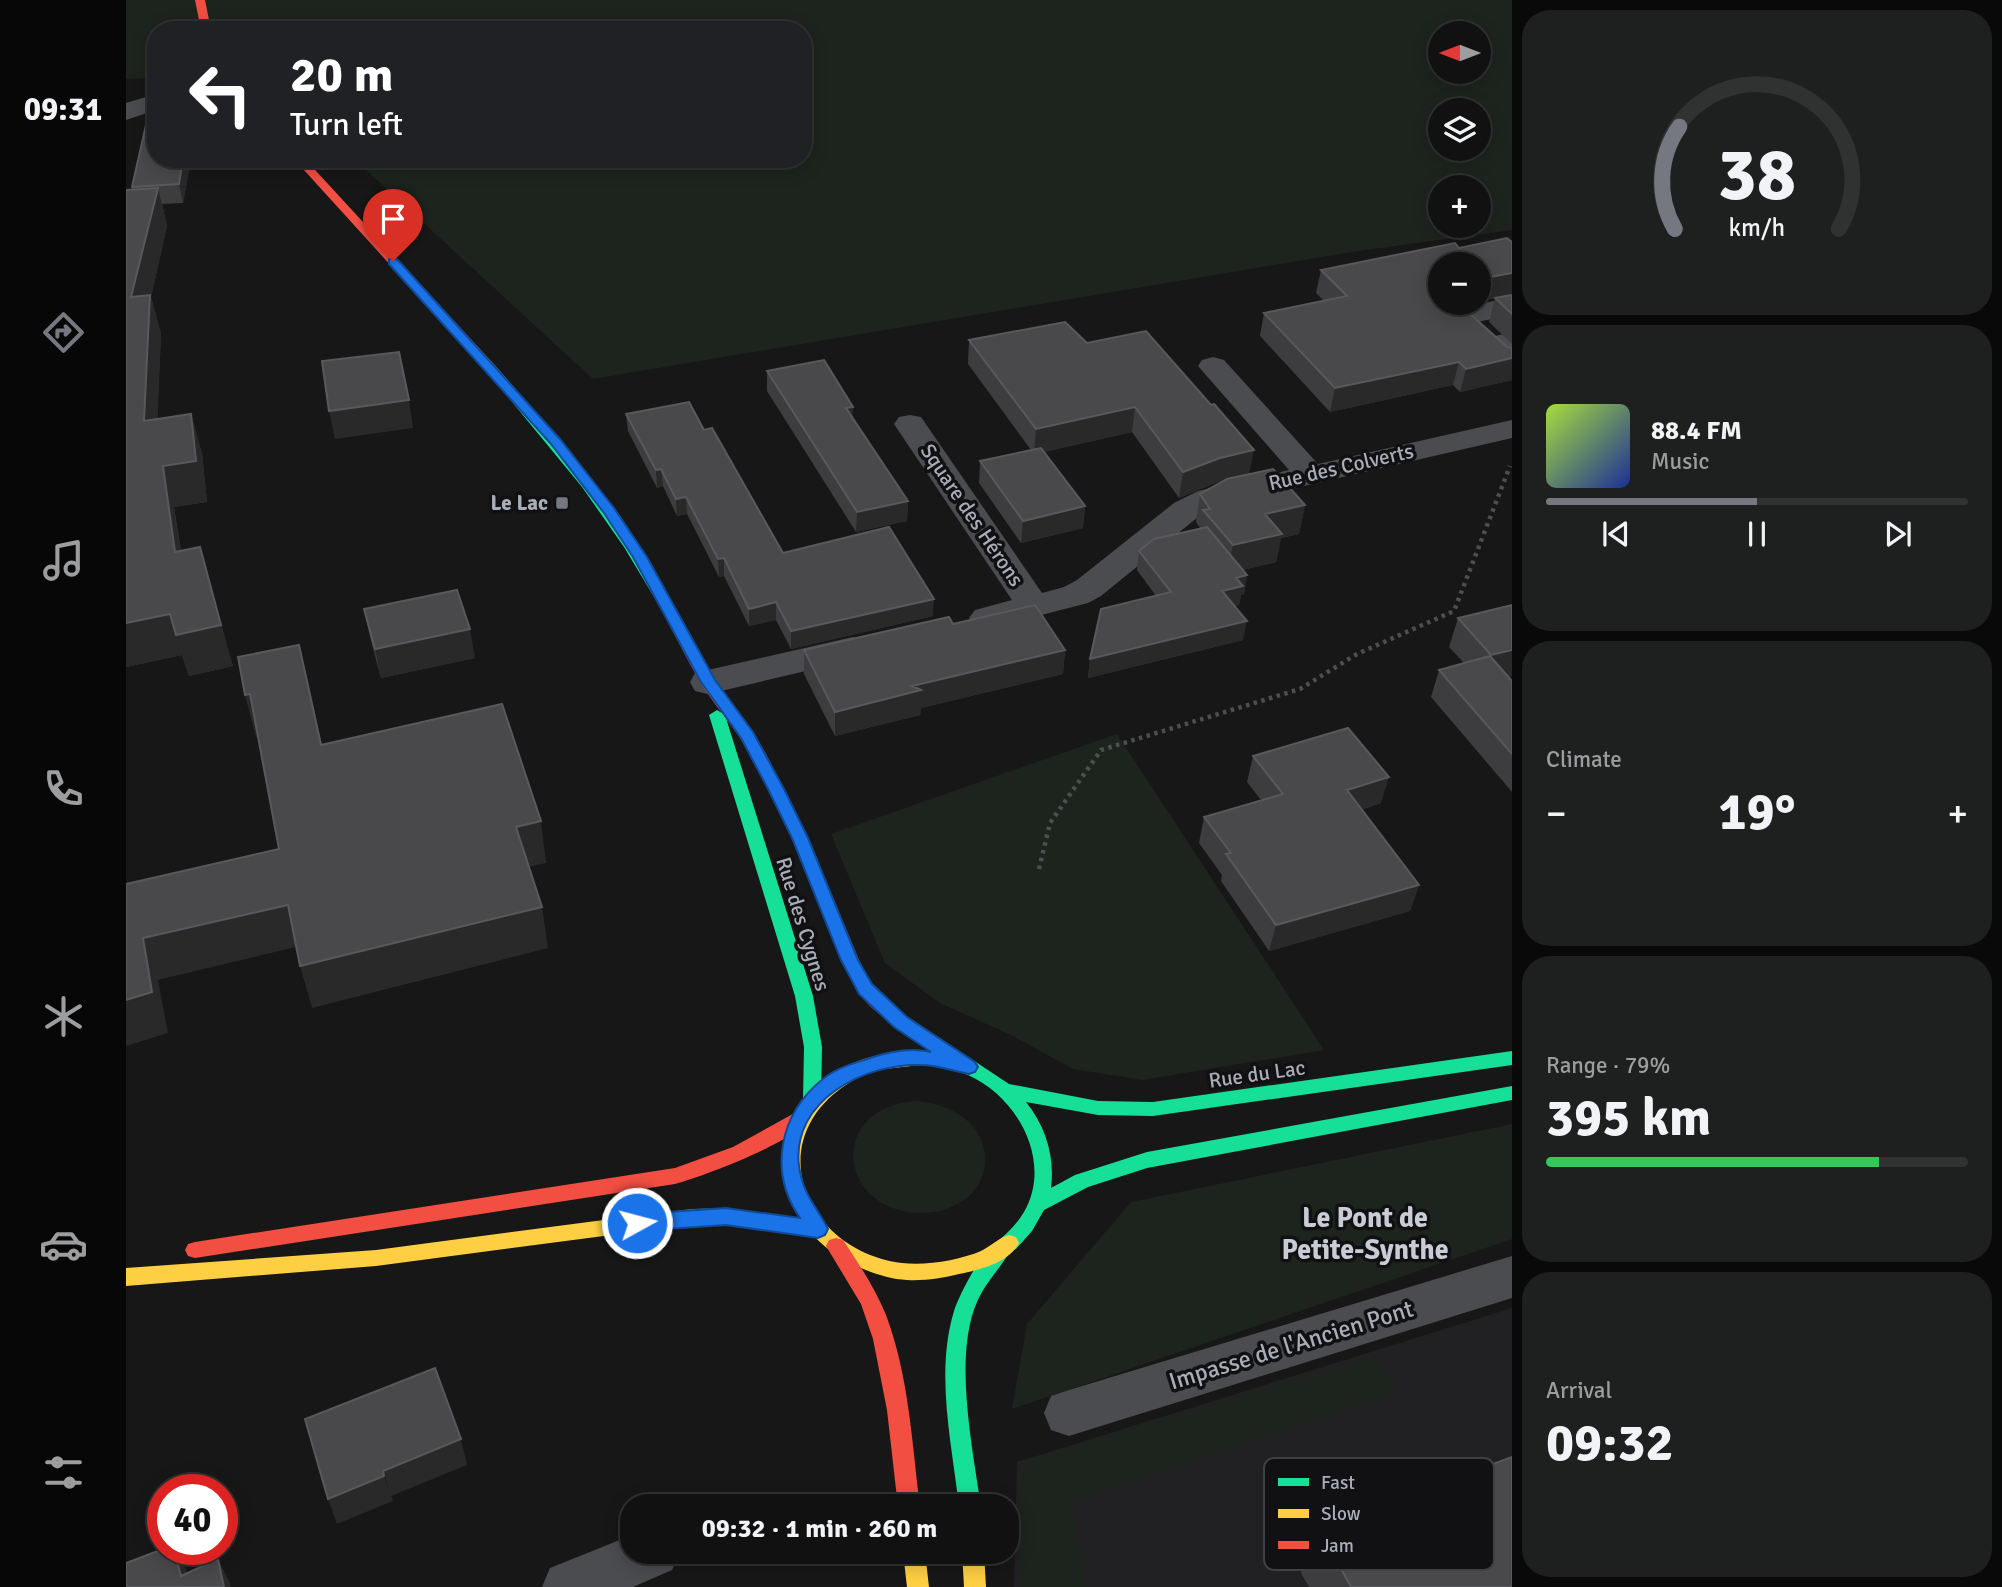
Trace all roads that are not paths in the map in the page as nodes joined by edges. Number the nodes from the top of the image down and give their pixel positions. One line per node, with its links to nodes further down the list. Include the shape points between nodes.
1 (200, 0): 2 (main road)
2 (204, 21)
3 (147, 104): 4 (street)
4 (126, 112)
5 (307, 168): 17 (main road, Rue des Cygnes, via 578,470 640,557)
6 (1512, 306): 7 (street)
7 (1491, 307)
8 (1462, 315): 9 (street)
9 (1506, 349)
10 (1213, 366): 13 (street)
11 (911, 424): 14 (street, Square des Hérons)
12 (1512, 429): 13 (street, Rue des Colverts)
13 (1310, 474): 14 (street, Rue des Colverts, via 1196,504 1089,588)
14 (1034, 607): 15 (street, Rue des Colverts)
15 (953, 626)
16 (885, 642): 17 (street)
17 (708, 682): 19 (main road, Rue des Cygnes, via 747,736 776,789 865,989 901,1022); 22 (main road, Rue des Cygnes, via 804,996 813,1047)
18 (1512, 1058): 20 (main road, Rue du Lac, via 1153,1109 1074,1106)
19 (969, 1067): 20 (main road); 22 (main road, via 923,1057 887,1059 845,1074)
20 (1008, 1091): 24 (main road, via 1026,1110 1042,1140 1046,1172)
21 (1512, 1093): 24 (main road, via 1147,1160 1082,1181)
22 (812, 1100): 23 (main road)
23 (800, 1118): 25 (main road, via 790,1150 790,1175 797,1199); 28 (main road, via 737,1155 675,1176)
24 (1039, 1205): 27 (main road, via 1026,1226)
25 (818, 1229): 26 (main road); 29 (main road, via 726,1216 692,1217 403,1255)
26 (836, 1246): 27 (main road, via 872,1265 925,1273 965,1266); 32 (main road, via 860,1283 879,1326 893,1384)
27 (1001, 1250): 33 (main road, via 969,1298 960,1333)
28 (181, 1252)
29 (126, 1277)
30 (1512, 1277): 31 (street, Impasse de l'Ancien Pont)
31 (1069, 1413)
32 (906, 1494)
33 (969, 1494)
34 (624, 1564): 37 (street)
35 (915, 1564): 38 (main road)
36 (974, 1564): 39 (main road)
37 (569, 1587)
38 (918, 1587)
39 (975, 1587)

